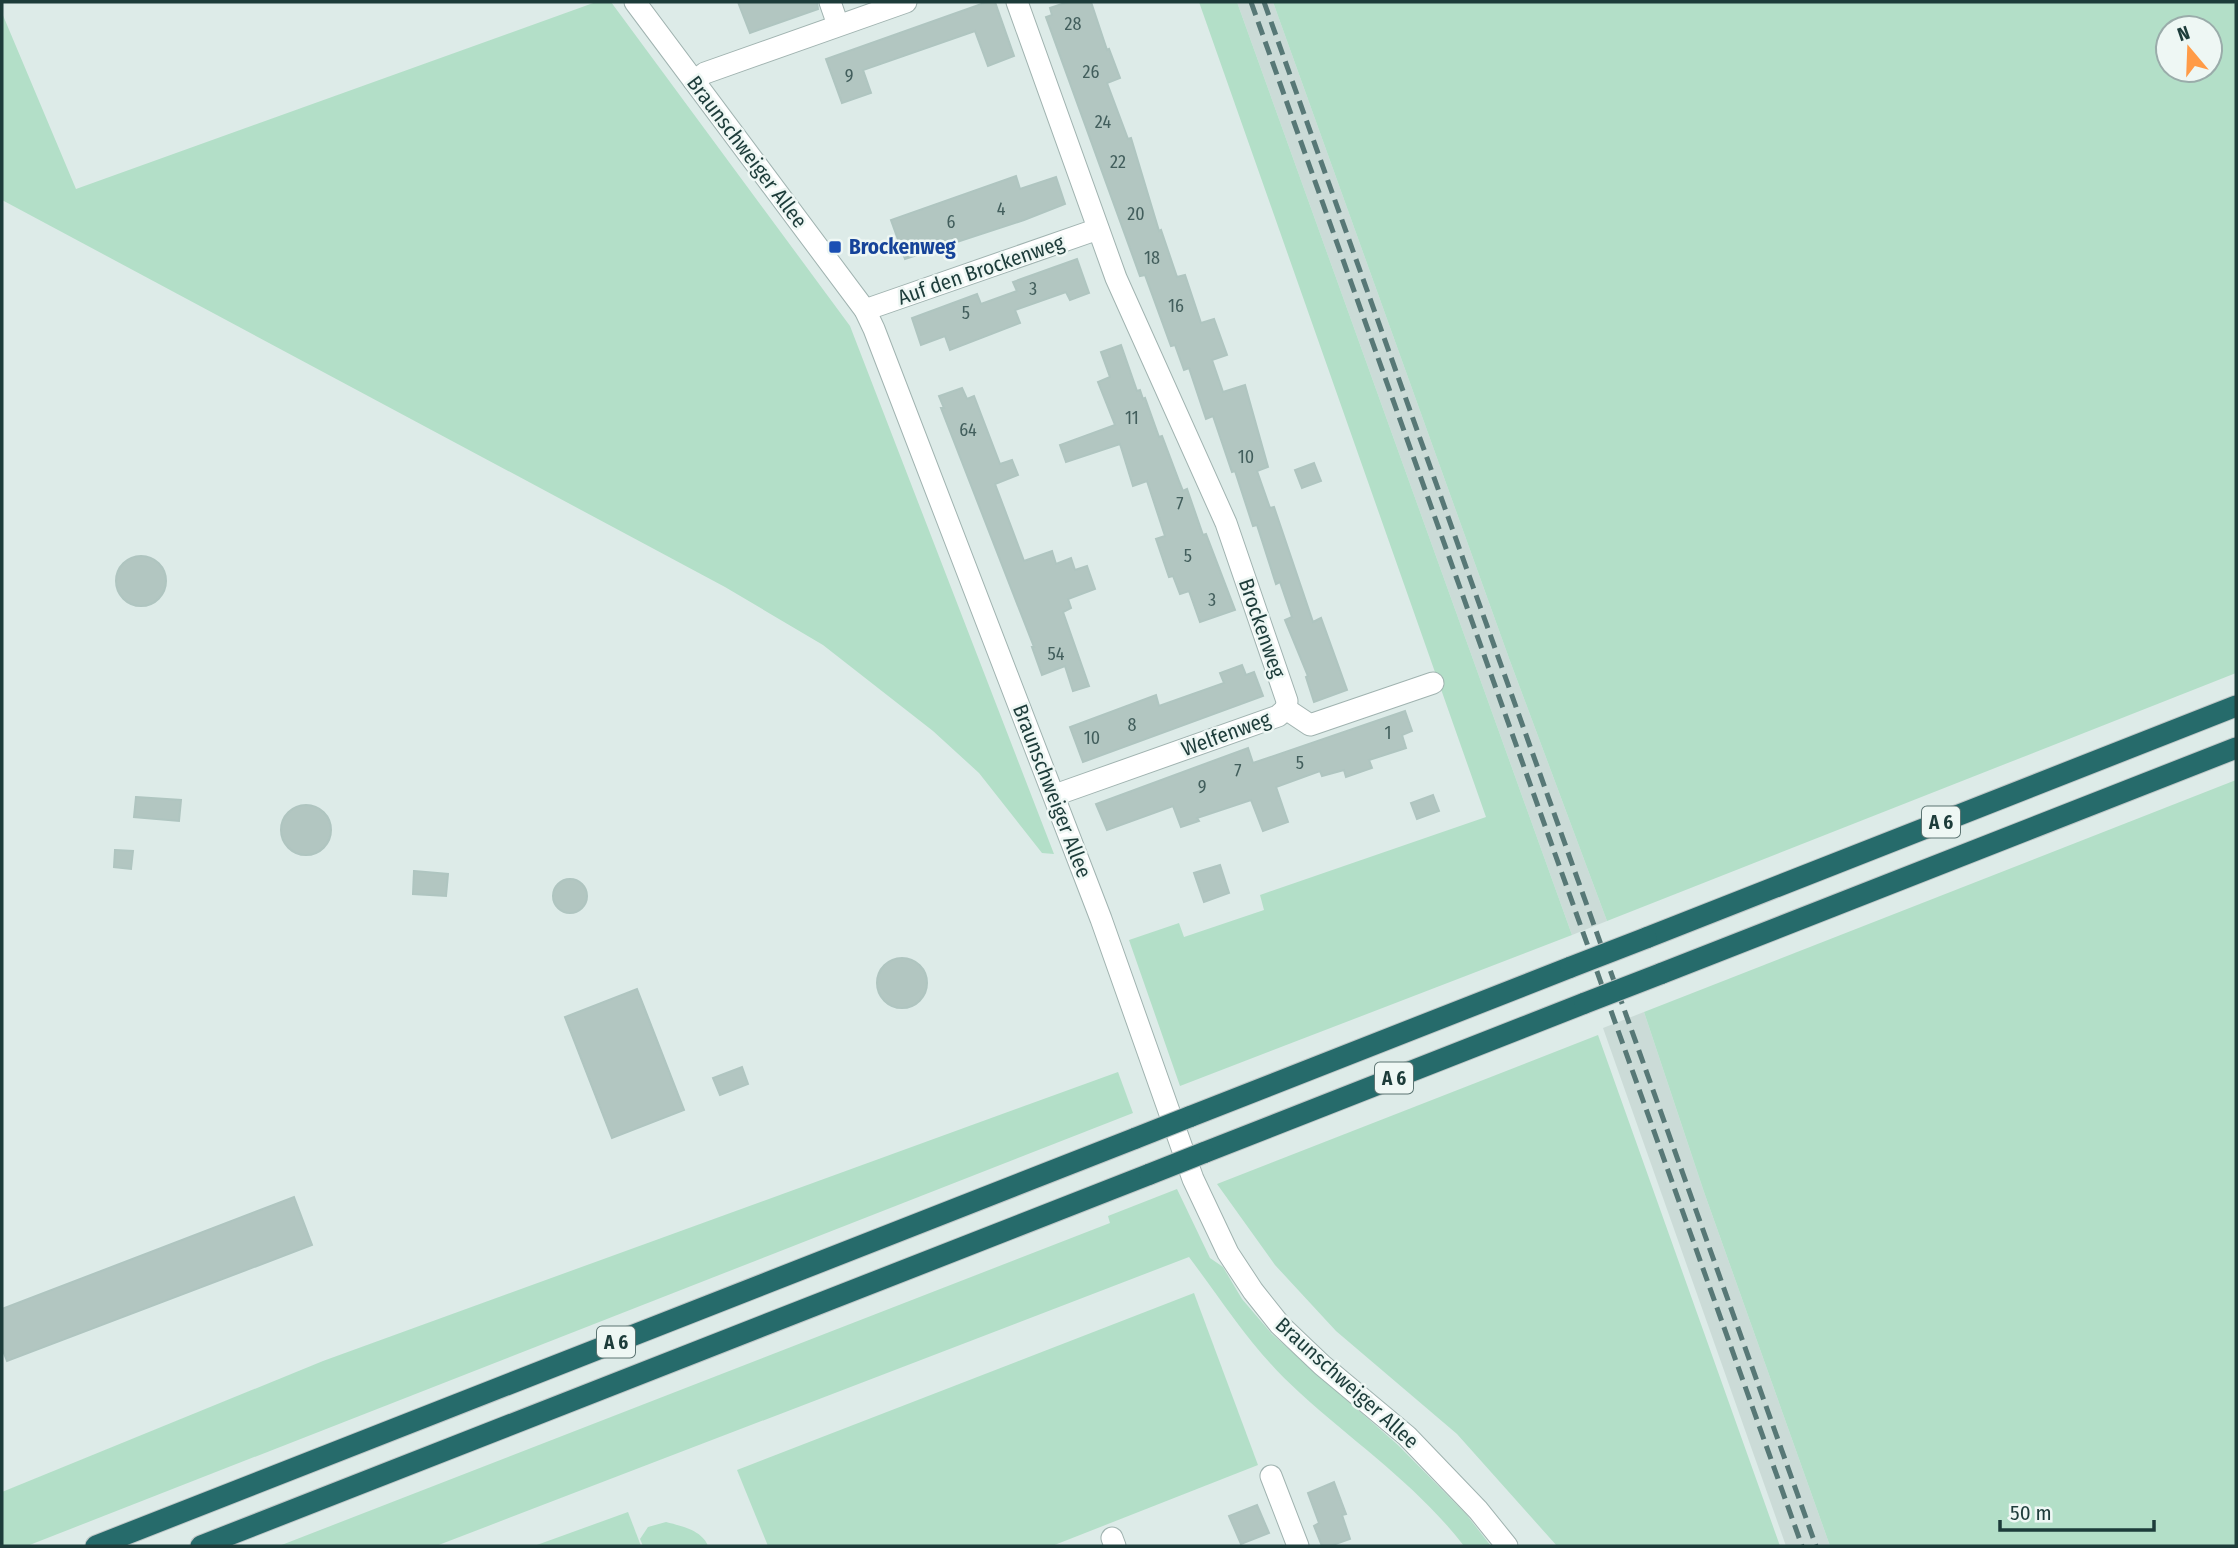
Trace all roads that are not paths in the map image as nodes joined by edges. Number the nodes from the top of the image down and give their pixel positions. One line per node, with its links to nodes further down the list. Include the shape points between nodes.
1 (635, 2): 6 (street, Braunschweiger Allee)
2 (830, 2): 5 (street)
3 (906, 2): 5 (street)
4 (1017, 2): 7 (street, Brockenweg)
5 (838, 25): 6 (street)
6 (694, 81): 8 (street, Braunschweiger Allee)
7 (1098, 229): 8 (street, Auf den Brockenweg); 11 (street, Brockenweg, via 1226,523)
8 (865, 310): 13 (street, Braunschweiger Allee)
9 (1433, 683): 11 (street, Welfenweg, via 1310,726)
10 (2236, 706): 15 (highway, A 6, bridge)
11 (1286, 709): 13 (street, Welfenweg, via 1278,716)
12 (2236, 748): 16 (highway, A 6, bridge)
13 (1055, 796): 18 (street, Braunschweiger Allee, via 1193,1179 1228,1253 1280,1325 1407,1436)
14 (1271, 1476): 17 (street)
15 (96, 1546)
16 (201, 1546)
17 (1298, 1546)
18 (1507, 1546)

